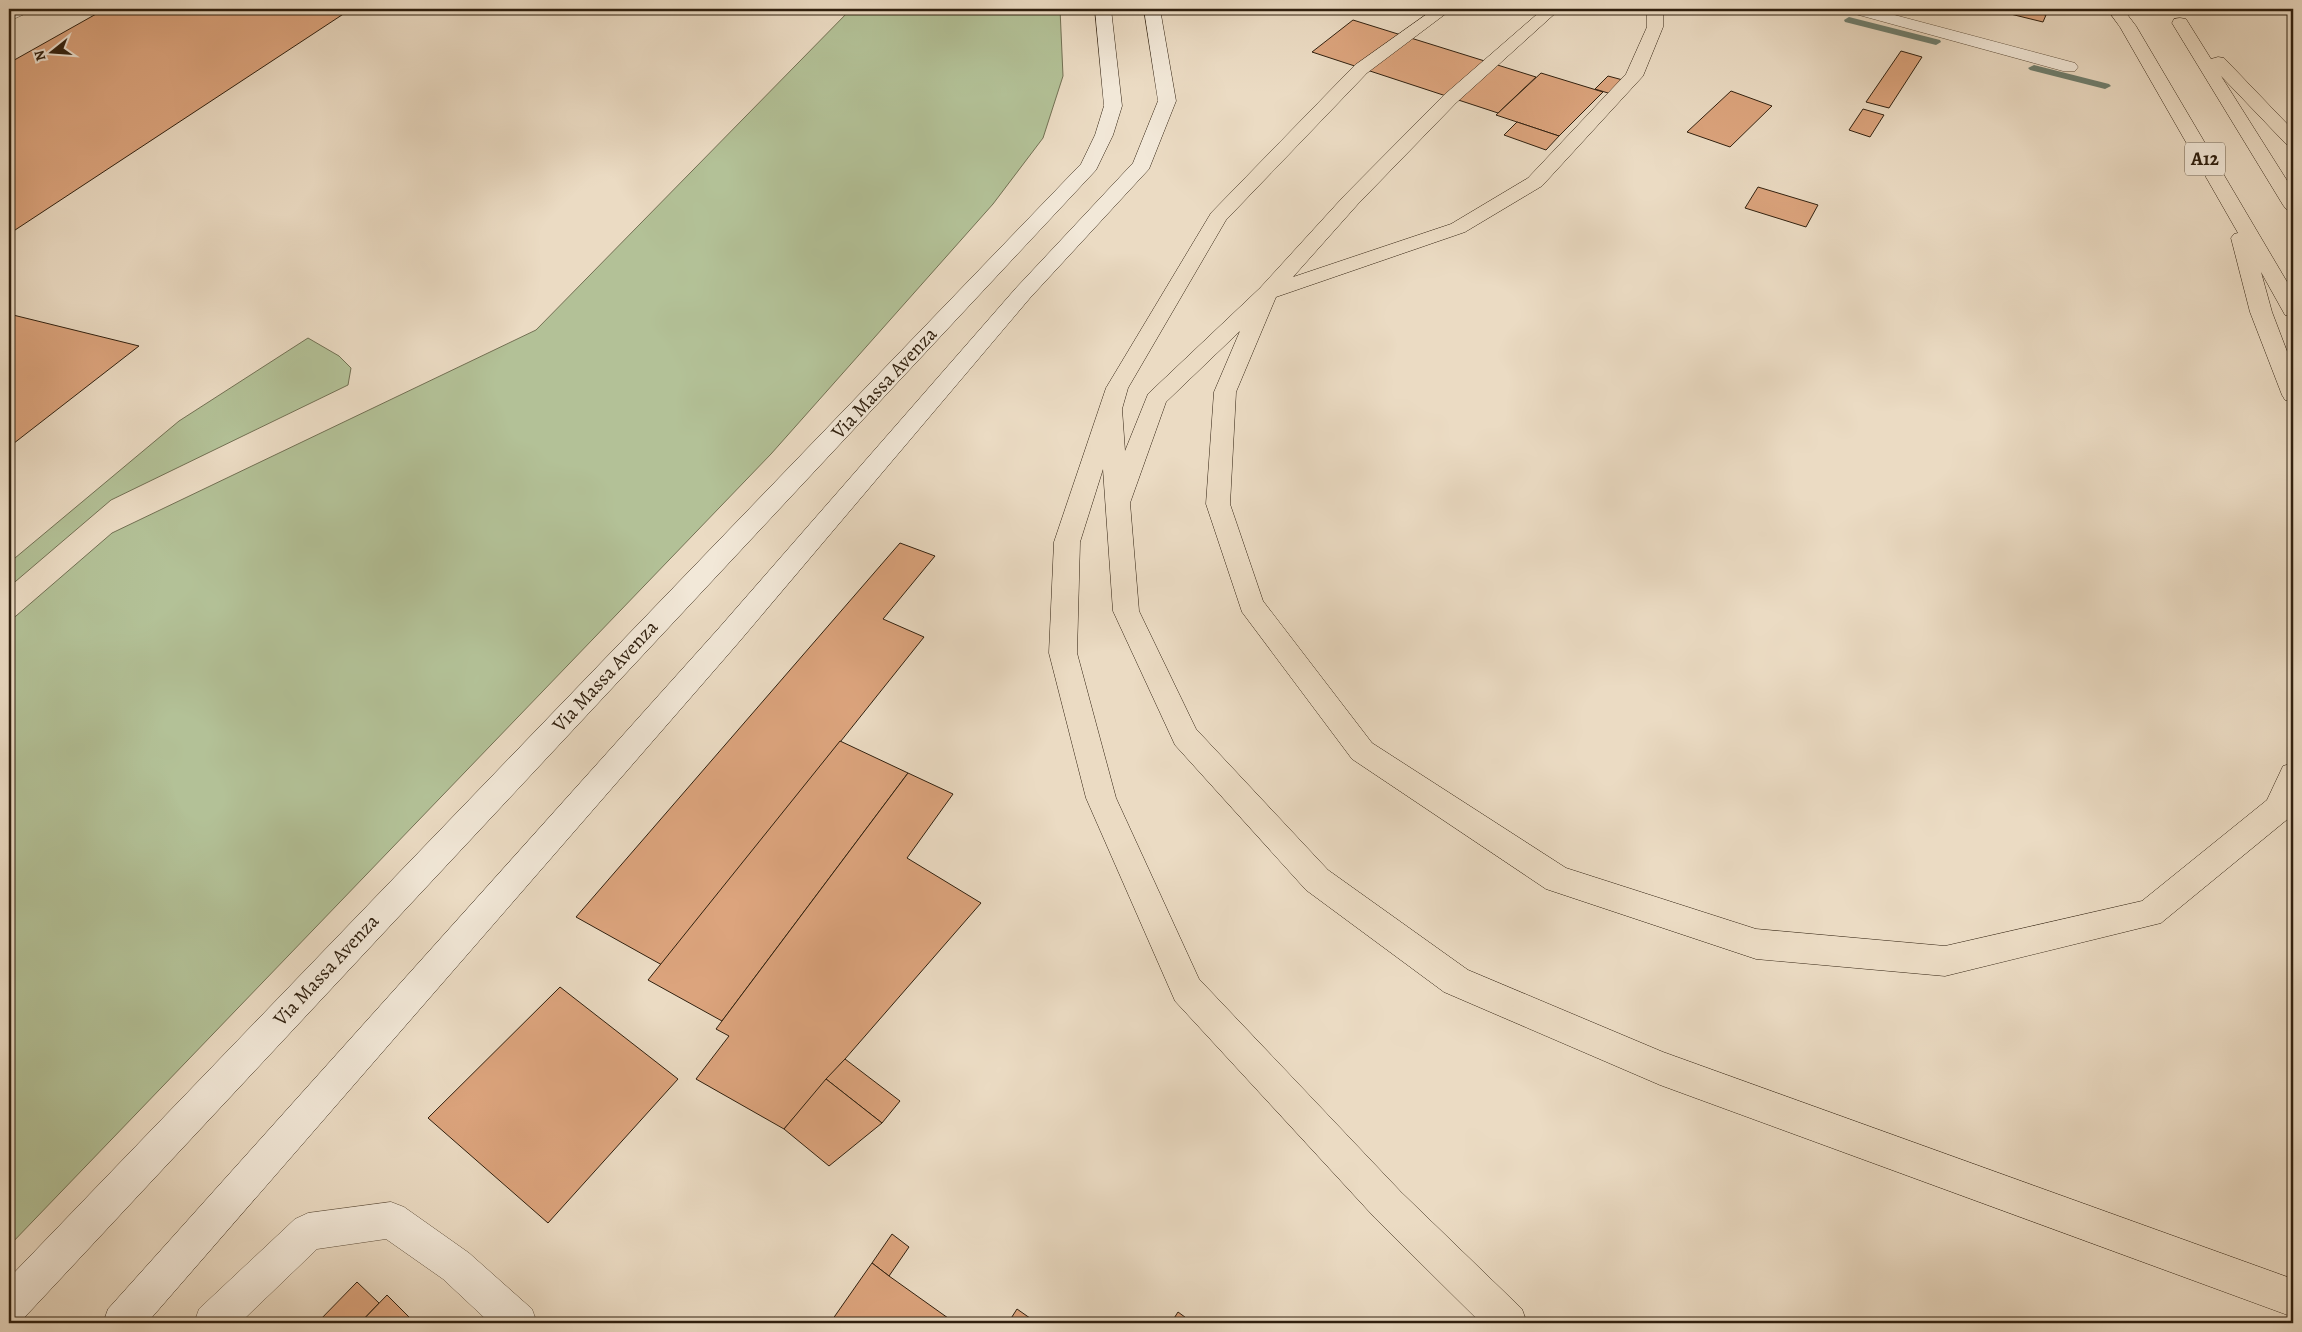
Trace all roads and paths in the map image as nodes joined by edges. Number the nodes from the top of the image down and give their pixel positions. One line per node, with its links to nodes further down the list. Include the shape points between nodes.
1 (23, 9): 10 (main road)
2 (1103, 9): 23 (main road, Via Massa Avenza, via 1113,106 1089,166)
3 (1152, 9): 24 (main road, via 1167,101 1142,165 1023,293 729,635)
4 (1444, 9): 19 (highway, via 1361,69 1218,217 1117,388)
5 (1552, 9): 16 (highway, via 1450,99 1351,200)
6 (1655, 9): 16 (highway, via 1654,27 1634,76 1535,182 1458,228)
7 (1854, 9): 12 (main road)
8 (2115, 9): 14 (highway, A12)
9 (2168, 9): 11 (highway, A12)
10 (9, 16)
11 (2180, 23): 13 (highway); 15 (highway, A12)
12 (2070, 67)
13 (2293, 140)
14 (2232, 205): 17 (highway, A12); 18 (highway, via 2261,312)
15 (2293, 205)
16 (1267, 293): 20 (highway, via 1156,399); 21 (highway, via 1224,392 1218,504 1251,605 1362,751 1557,879 1756,944 1946,961 2150,913 2278,809)
17 (2293, 310)
18 (2293, 395)
19 (1110, 406): 20 (highway); 27 (highway, via 1067,542 1063,652 1101,798 1187,990 1388,1206)
20 (1117, 508): 22 (highway, via 1126,611 1185,737 1317,880 1456,981 1660,1068)
21 (2293, 775)
22 (2293, 1298)
23 (9, 1305)
24 (122, 1323)
25 (213, 1323): 26 (main road, via 308,1232 391,1220 456,1266)
26 (518, 1323)
27 (1508, 1323)

